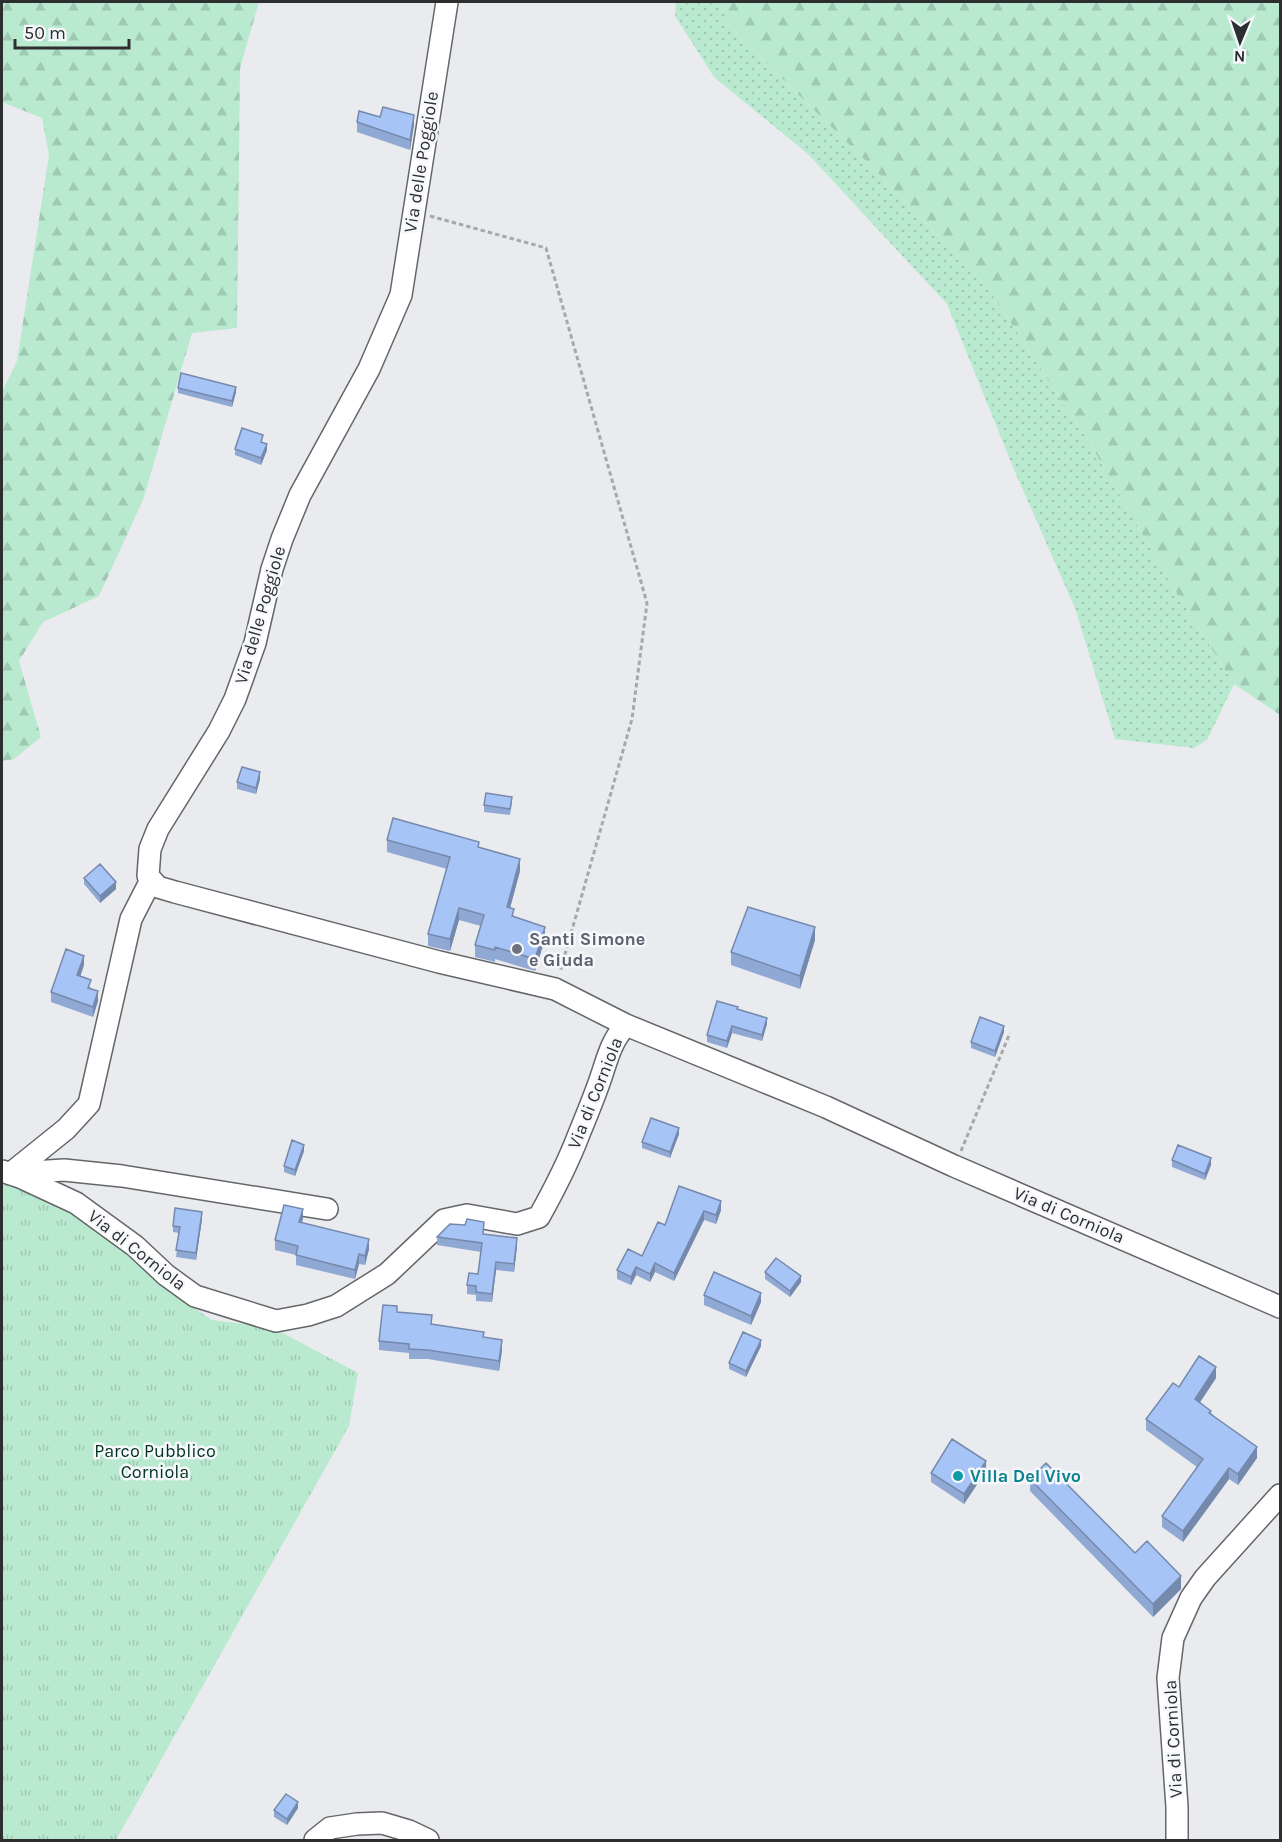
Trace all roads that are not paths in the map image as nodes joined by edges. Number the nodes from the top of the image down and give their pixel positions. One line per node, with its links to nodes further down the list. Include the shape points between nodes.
1 (447, 2): 2 (street, Via delle Poggiole, via 401,296 369,369 300,495 279,549 255,643 235,699 158,829 148,861)
2 (151, 880): 3 (street, via 175,892 555,989); 4 (street, via 131,919 89,1104 66,1129)
3 (626, 1025): 4 (street, Via di Corniola, via 609,1049 568,1161 539,1217 517,1224 467,1215 444,1220 387,1274 336,1306 308,1315 276,1321 195,1296 76,1203); 6 (street, Via di Corniola, via 826,1107)
4 (6, 1172): 5 (street, via 64,1170 122,1176)
5 (327, 1209)
6 (1281, 1306)
7 (1281, 1495): 10 (street, Via di Corniola, via 1205,1578 1173,1638 1168,1678)
8 (315, 1840): 9 (street, via 330,1828 382,1823)
9 (428, 1840)
10 (1177, 1840)

